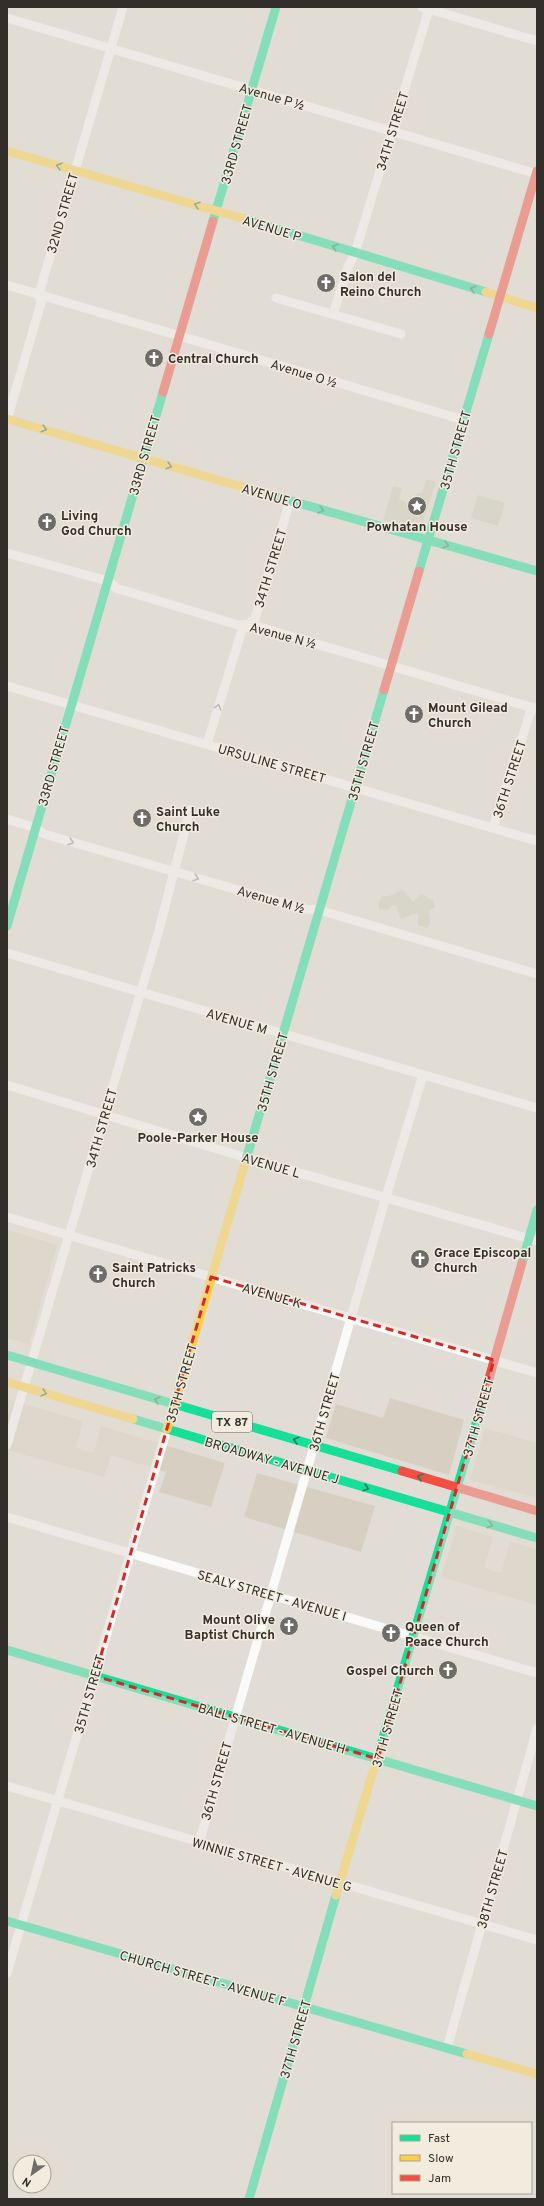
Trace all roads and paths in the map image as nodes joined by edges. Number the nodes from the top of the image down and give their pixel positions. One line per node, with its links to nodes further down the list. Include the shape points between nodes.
1 (123, 7): 6 (street, 32ND STREET)
2 (276, 7): 7 (street, 33RD STREET)
3 (426, 8): 5 (street); 8 (street, 34TH STREET)
4 (7, 18): 6 (street, Avenue P ½)
5 (537, 41)
6 (110, 48): 7 (street, Avenue P ½); 10 (street, 32ND STREET)
7 (252, 90): 8 (street, Avenue P ½); 12 (street, 33RD STREET)
8 (392, 131): 11 (street, Avenue P ½); 13 (street, 34TH STREET)
9 (7, 151): 10 (street, AVENUE P, one-way to 9)
10 (74, 170): 12 (street, AVENUE P, one-way to 10); 15 (street, 32ND STREET)
11 (537, 173): 16 (street, 35TH STREET)
12 (216, 211): 13 (street, AVENUE P, one-way to 12); 21 (street, 33RD STREET)
13 (355, 253): 16 (street, AVENUE P, one-way to 13); 19 (street, 34TH STREET)
14 (7, 285): 15 (street, Avenue O ½)
15 (39, 294): 21 (street, Avenue O ½); 22 (street, 32ND STREET, via 41,303)
16 (500, 297): 18 (street, AVENUE P); 23 (street, 35TH STREET)
17 (276, 298): 19 (street)
18 (537, 308)
19 (333, 314): 20 (street)
20 (402, 334)
21 (180, 336): 23 (street, Avenue O ½); 24 (street, 33RD STREET)
22 (7, 419): 24 (street, AVENUE O, one-way to 24)
23 (464, 420): 26 (street, 35TH STREET)
24 (143, 458): 25 (street, AVENUE O, one-way to 25); 29 (street, 33RD STREET)
25 (290, 501): 26 (street, AVENUE O, one-way to 26); 30 (street, 34TH STREET, via 255,619)
26 (428, 540): 28 (street, AVENUE O, one-way to 28); 31 (street, 35TH STREET)
27 (7, 553): 29 (street, Avenue N ½)
28 (537, 571)
29 (108, 581): 30 (street, Avenue N ½, via 116,588 238,625); 33 (street, 33RD STREET)
30 (249, 624): 31 (street, Avenue N ½); 35 (street, 34TH STREET, one-way to 30, via 242,630)
31 (391, 665): 34 (street, Avenue N ½); 36 (street, 35TH STREET)
32 (7, 686): 33 (street, URSULINE STREET)
33 (71, 704): 35 (street, URSULINE STREET); 39 (street, 33RD STREET)
34 (534, 708): 40 (street, 36TH STREET)
35 (207, 744): 36 (street, URSULINE STREET)
36 (356, 788): 40 (street, URSULINE STREET); 43 (street, 35TH STREET)
37 (190, 810): 42 (street, 34TH STREET)
38 (7, 819): 39 (street, Avenue M ½)
39 (36, 828): 42 (street, Avenue M ½, one-way to 42, via 44,834); 44 (street, 33RD STREET)
40 (493, 828): 41 (street, URSULINE STREET)
41 (537, 841)
42 (175, 872): 43 (street, Avenue M ½, one-way to 43, via 309,911); 47 (street, 34TH STREET)
43 (320, 910): 46 (street, Avenue M ½); 48 (street, 35TH STREET)
44 (7, 926)
45 (7, 953): 47 (street, AVENUE M)
46 (537, 974)
47 (140, 993): 48 (street, AVENUE M); 52 (street, 34TH STREET)
48 (283, 1034): 49 (street, AVENUE M); 53 (street, 35TH STREET)
49 (423, 1075): 51 (street, AVENUE M); 54 (street, 36TH STREET)
50 (7, 1085): 52 (street, AVENUE L)
51 (537, 1108)
52 (104, 1115): 53 (street, AVENUE L); 57 (street, 34TH STREET)
53 (247, 1158): 54 (street, AVENUE L); 59 (street, 35TH STREET)
54 (386, 1197): 58 (street, AVENUE L); 60 (street, 36TH STREET)
55 (537, 1210): 58 (street, 37TH STREET)
56 (7, 1218): 57 (street, AVENUE K)
57 (69, 1236): 59 (street, AVENUE K); 63 (street, 34TH STREET)
58 (533, 1240): 62 (street, 37TH STREET)
59 (211, 1277): 60 (street, AVENUE K); 67 (street, 35TH STREET)
60 (352, 1318): 62 (street, AVENUE K); 70 (street, 36TH STREET)
61 (7, 1355): 63 (street, BROADWAY - AVENUE J / TX 87)
62 (494, 1360): 64 (street, AVENUE K); 72 (street, 37TH STREET)
63 (32, 1363): 66 (street, 34TH STREET); 67 (street, BROADWAY - AVENUE J / TX 87, one-way to 63)
64 (537, 1373)
65 (7, 1382): 66 (street, BROADWAY - AVENUE J / TX 87)
66 (25, 1388): 68 (street, BROADWAY - AVENUE J / TX 87, one-way to 68); 69 (street, 34TH STREET)
67 (174, 1405): 68 (street, 35TH STREET); 70 (street, BROADWAY - AVENUE J / TX 87, one-way to 67)
68 (167, 1429): 71 (street, BROADWAY - AVENUE J / TX 87); 77 (street, 35TH STREET)
69 (7, 1445)
70 (314, 1446): 71 (street, 36TH STREET); 72 (street, BROADWAY - AVENUE J / TX 87, one-way to 70)
71 (307, 1471): 74 (street, BROADWAY - AVENUE J / TX 87, one-way to 74); 78 (street, 36TH STREET)
72 (458, 1488): 73 (street, BROADWAY - AVENUE J / TX 87); 74 (street, 37TH STREET)
73 (537, 1511)
74 (450, 1513): 76 (street, BROADWAY - AVENUE J / TX 87, one-way to 76); 79 (street, 37TH STREET)
75 (7, 1517): 77 (street, SEALY STREET - AVENUE I)
76 (537, 1538)
77 (130, 1553): 78 (street, SEALY STREET - AVENUE I); 82 (street, 35TH STREET)
78 (270, 1594): 79 (street, SEALY STREET - AVENUE I); 83 (street, 36TH STREET)
79 (413, 1636): 81 (street, SEALY STREET - AVENUE I); 85 (street, 37TH STREET)
80 (7, 1650): 82 (street, BALL STREET - AVENUE H)
81 (537, 1672)
82 (95, 1676): 83 (street, BALL STREET - AVENUE H); 88 (street, 35TH STREET)
83 (235, 1717): 85 (street, BALL STREET - AVENUE H); 90 (street, 36TH STREET)
84 (537, 1729): 87 (street, 38TH STREET)
85 (378, 1759): 87 (street, BALL STREET - AVENUE H); 91 (street, 37TH STREET)
86 (7, 1786): 88 (street, WINNIE STREET - AVENUE G)
87 (516, 1800): 89 (street, BALL STREET - AVENUE H); 93 (street, 38TH STREET)
88 (58, 1801): 90 (street, WINNIE STREET - AVENUE G); 94 (street, 35TH STREET)
89 (537, 1806)
90 (199, 1842): 91 (street, WINNIE STREET - AVENUE G)
91 (339, 1884): 93 (street, WINNIE STREET - AVENUE G); 97 (street, 37TH STREET)
92 (7, 1921): 94 (street, CHURCH STREET - AVENUE F)
93 (482, 1924): 95 (street, WINNIE STREET - AVENUE G); 98 (street, 38TH STREET)
94 (21, 1925): 96 (street, 35TH STREET); 97 (street, CHURCH STREET - AVENUE F)
95 (537, 1940)
96 (7, 1973)
97 (305, 2007): 98 (street, CHURCH STREET - AVENUE F); 100 (street, 37TH STREET)
98 (447, 2048): 99 (street, CHURCH STREET - AVENUE F)
99 (537, 2074)
100 (249, 2199)

